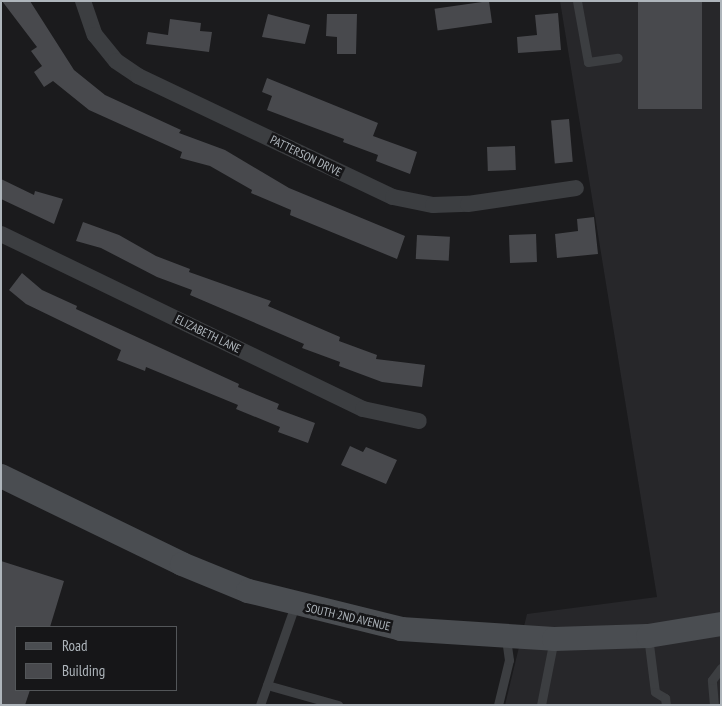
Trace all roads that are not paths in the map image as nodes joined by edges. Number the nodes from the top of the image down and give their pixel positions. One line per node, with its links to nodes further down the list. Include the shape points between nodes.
1 (83, 1): 4 (street, PATTERSON DRIVE, via 96,35 116,62 138,76 394,197 433,205 468,204)
2 (577, 1): 3 (lane, via 588,62)
3 (618, 58)
4 (576, 188)
5 (1, 234): 6 (street, ELIZABETH LANE, via 363,409)
6 (419, 421)
7 (1, 476): 8 (street, SOUTH 2ND AVENUE, via 204,574)
8 (295, 604): 11 (street, SOUTH 2ND AVENUE, via 401,629); 14 (lane)
9 (721, 624): 10 (street, SOUTH 2ND AVENUE)
10 (648, 636): 12 (street, SOUTH 2ND AVENUE); 19 (lane, via 655,692 664,698)
11 (506, 639): 12 (street, SOUTH 2ND AVENUE); 17 (lane, via 509,660)
12 (554, 640): 18 (lane)
13 (719, 668): 20 (lane, via 712,680)
14 (267, 685): 15 (lane); 16 (lane)
15 (260, 705)
16 (338, 705)
17 (498, 705)
18 (541, 705)
19 (666, 705)
20 (714, 705)

